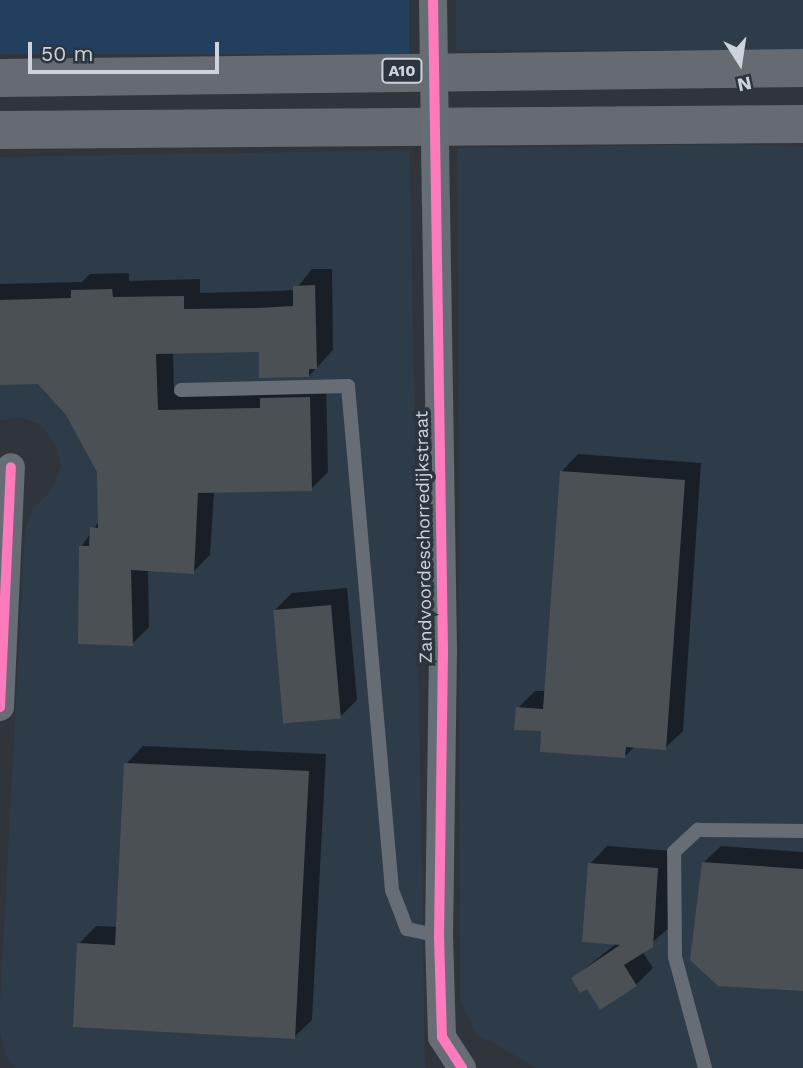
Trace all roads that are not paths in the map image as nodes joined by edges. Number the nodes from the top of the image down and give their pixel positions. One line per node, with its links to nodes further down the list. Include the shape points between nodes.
1 (433, 0): 10 (street, Zandvoordeschorredijkstraat, bridge, via 443,651)
2 (803, 68): 3 (highway, A10)
3 (0, 78)
4 (803, 124): 5 (highway)
5 (0, 130)
6 (181, 390): 10 (lane, via 348,386 392,890 407,929)
7 (11, 467): 8 (street)
8 (0, 707)
9 (803, 831): 12 (lane, via 698,830 674,852 676,957)
10 (439, 936): 11 (street, Zandvoordeschorredijkstraat, via 442,1037)
11 (461, 1068)
12 (705, 1068)

